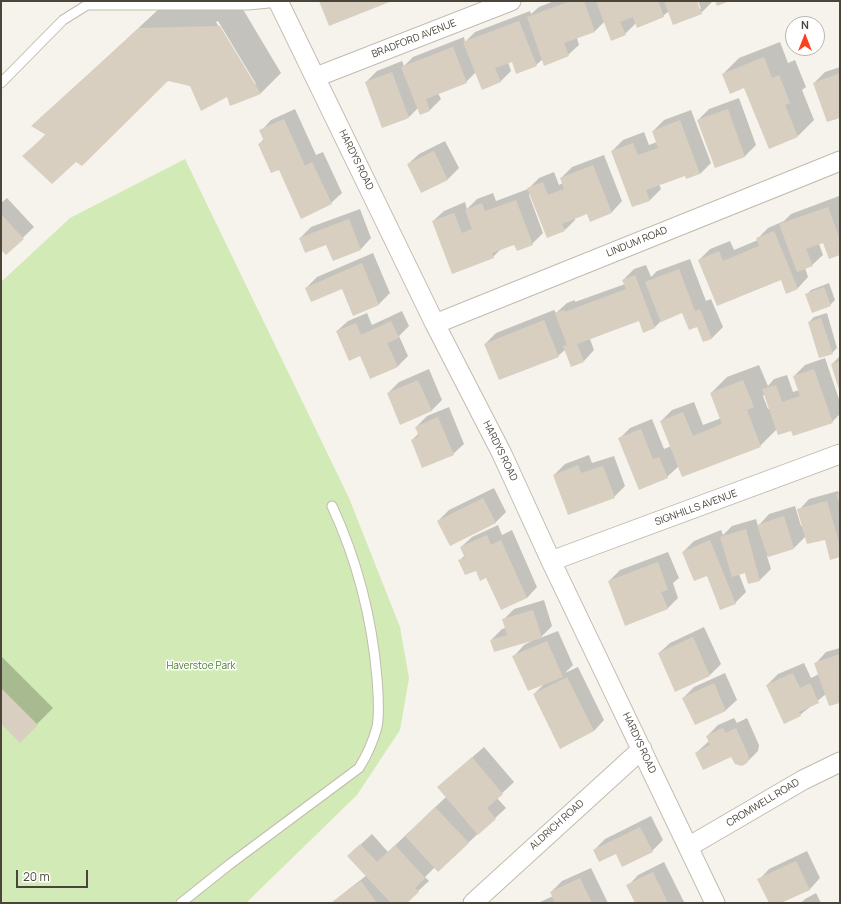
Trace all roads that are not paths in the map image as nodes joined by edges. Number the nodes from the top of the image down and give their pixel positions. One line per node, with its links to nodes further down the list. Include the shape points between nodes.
1 (279, 1): 3 (street, HARDYS ROAD); 4 (lane, via 226,6 87,5 64,20)
2 (511, 1): 3 (street, BRADFORD AVENUE)
3 (316, 77): 6 (street, HARDYS ROAD)
4 (1, 83)
5 (840, 161): 6 (street, LINDUM ROAD)
6 (435, 324): 9 (street, HARDYS ROAD, via 502,454)
7 (840, 454): 9 (street, SIGNHILLS AVENUE)
8 (332, 506): 13 (lane, via 344,532 363,592 374,646 379,703 377,726 370,749 359,768)
9 (551, 561): 10 (street, HARDYS ROAD)
10 (642, 749): 12 (street, HARDYS ROAD); 14 (street, ALDRICH ROAD)
11 (840, 762): 12 (street, CROMWELL ROAD, via 803,780)
12 (688, 848): 15 (street, HARDYS ROAD)
13 (181, 903)
14 (473, 903)
15 (715, 903)

